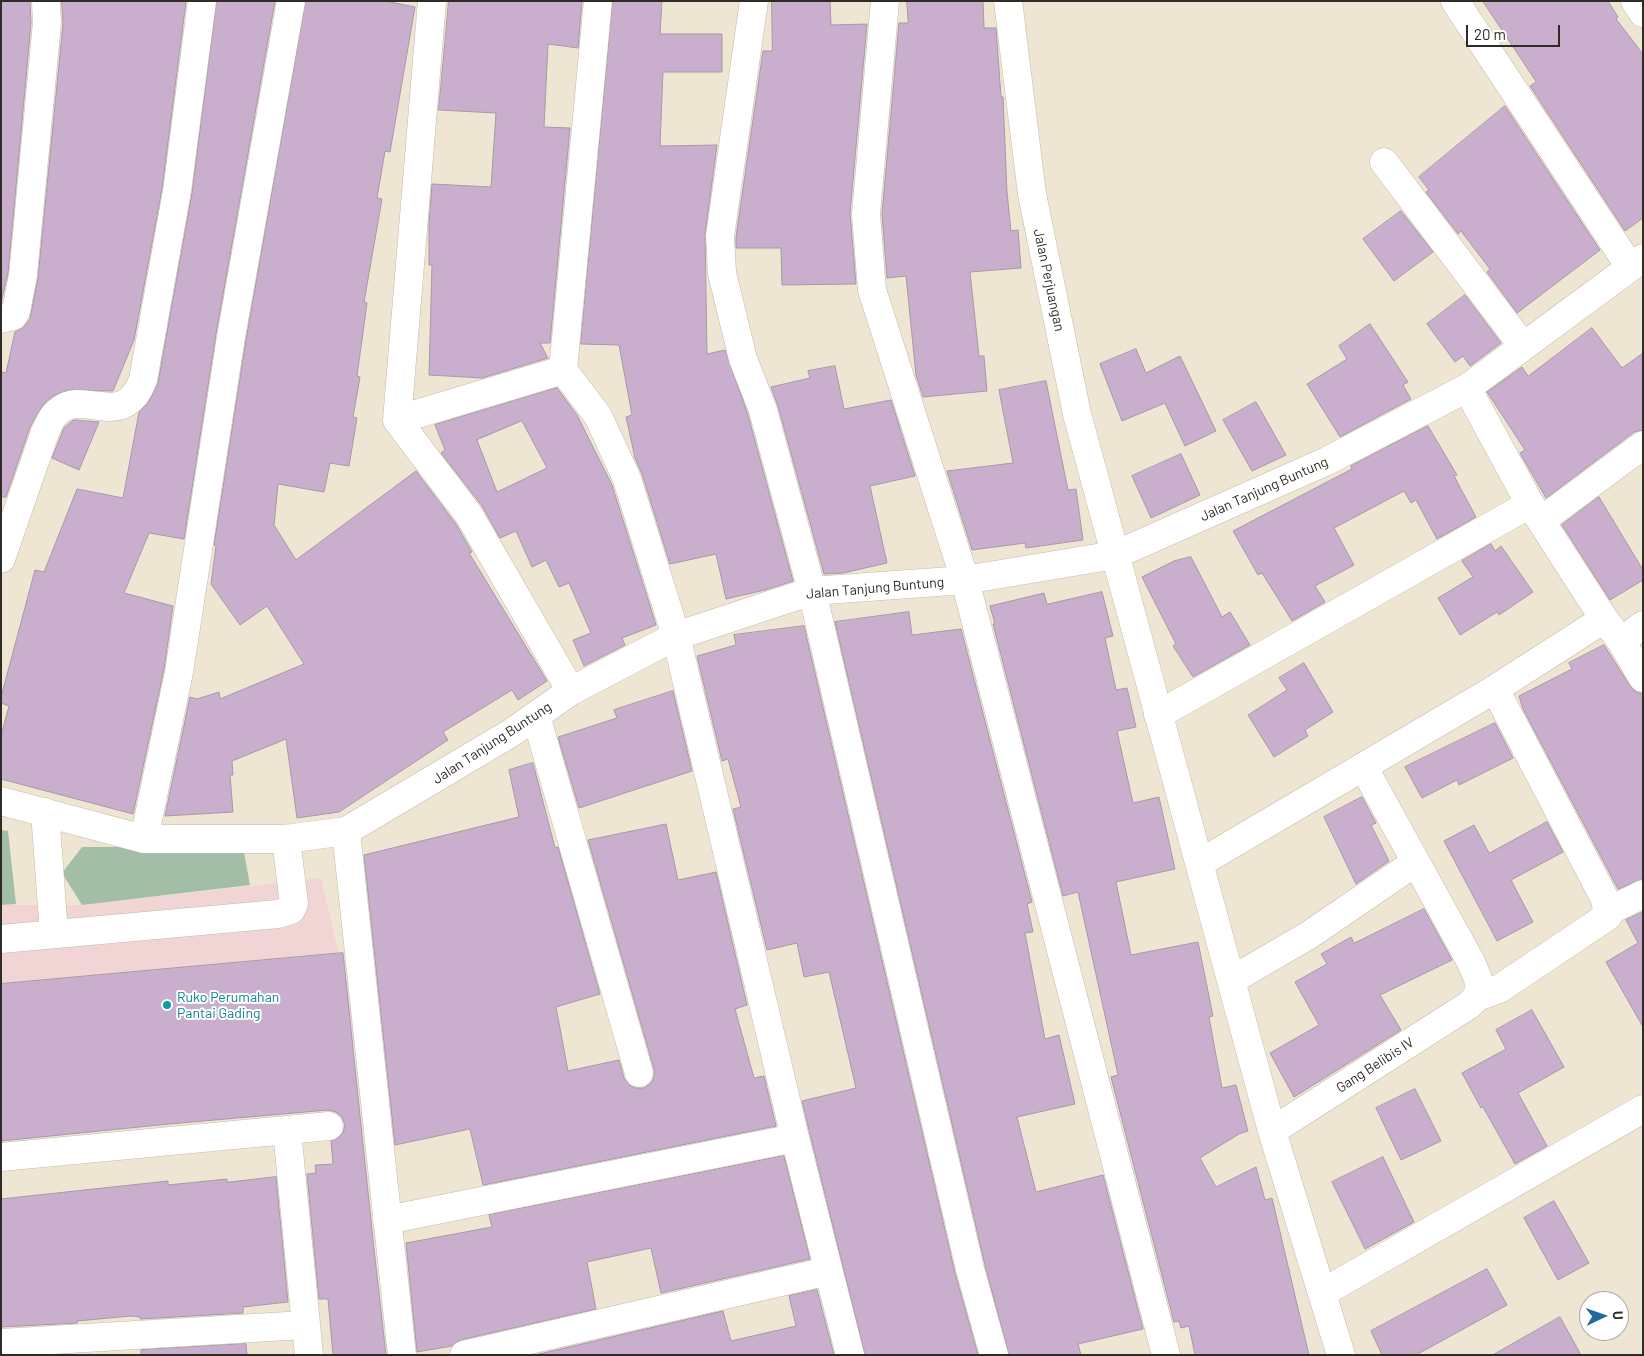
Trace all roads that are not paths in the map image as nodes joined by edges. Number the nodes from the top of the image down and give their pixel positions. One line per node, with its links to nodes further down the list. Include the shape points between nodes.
1 (46, 1): 14 (street, via 47,23 23,275 16,311 13,316)
2 (202, 1): 22 (street, via 177,191 143,380 130,402 112,407 62,408 53,416)
3 (291, 1): 38 (street, via 231,337 179,672)
4 (432, 1): 18 (street)
5 (598, 1): 16 (street)
6 (754, 1): 24 (street, via 720,236 722,273 743,360 763,410)
7 (885, 1): 23 (street, via 866,214 872,290)
8 (1008, 1): 21 (street, Jalan Perjuangan, via 1032,194 1077,414)
9 (1455, 1): 13 (street)
10 (1635, 1): 11 (street)
11 (1643, 13)
12 (1384, 162): 15 (street)
13 (1636, 262): 15 (street, Jalan Tanjung Buntung)
14 (1, 318)
15 (1522, 346): 17 (street, Jalan Tanjung Buntung)
16 (563, 370): 18 (street); 27 (street, via 598,416 627,479)
17 (1467, 388): 20 (street); 21 (street, Jalan Tanjung Buntung, via 1327,461)
18 (397, 420): 31 (street, via 469,515)
19 (1643, 445): 20 (street)
20 (1536, 512): 25 (street); 32 (street)
21 (1115, 555): 23 (street, Jalan Tanjung Buntung); 32 (street, Jalan Perjuangan)
22 (1, 559)
23 (965, 580): 24 (street, Jalan Tanjung Buntung); 65 (street)
24 (812, 591): 27 (street, Jalan Tanjung Buntung); 64 (street, via 970,1269)
25 (1604, 619): 28 (street); 30 (street)
26 (1643, 625): 28 (street)
27 (676, 636): 31 (street, Jalan Tanjung Buntung); 53 (street)
28 (1621, 641): 29 (street)
29 (1643, 678)
30 (1495, 689): 34 (street); 43 (street)
31 (571, 691): 33 (street, Jalan Tanjung Buntung)
32 (1158, 715): 41 (street, Jalan Perjuangan)
33 (536, 716): 37 (street, Jalan Tanjung Buntung); 48 (street)
34 (1364, 768): 40 (street); 41 (street)
35 (1, 801): 36 (street, Jalan Tanjung Buntung)
36 (45, 812): 38 (street, Jalan Tanjung Buntung); 44 (street)
37 (346, 831): 39 (street, Jalan Tanjung Buntung); 55 (street)
38 (144, 839): 39 (street, Jalan Tanjung Buntung)
39 (286, 839): 44 (street, via 294,904 291,910 278,914)
40 (1416, 862): 46 (street, via 1309,935); 47 (street, via 1471,962 1480,984)
41 (1200, 863): 46 (street, Jalan Perjuangan)
42 (1643, 894): 43 (street, Gang Belibis IV)
43 (1609, 912): 47 (street, Gang Belibis IV, via 1580,936 1499,989)
44 (54, 934): 45 (street)
45 (1, 939)
46 (1232, 980): 52 (street, Jalan Perjuangan)
47 (1477, 997): 52 (street, Gang Belibis IV)
48 (639, 1072)
49 (1643, 1109): 57 (street)
50 (329, 1126): 51 (street)
51 (287, 1131): 54 (street); 58 (street)
52 (1272, 1131): 57 (street, Jalan Perjuangan)
53 (795, 1138): 55 (street); 56 (street)
54 (1, 1157)
55 (387, 1220): 61 (street)
56 (828, 1271): 62 (street); 63 (street)
57 (1322, 1293): 66 (street, Jalan Perjuangan)
58 (305, 1325): 59 (street); 60 (street)
59 (1, 1343)
60 (309, 1355)
61 (402, 1355)
62 (464, 1355)
63 (850, 1355)
64 (994, 1355)
65 (1166, 1355)
66 (1341, 1355)

